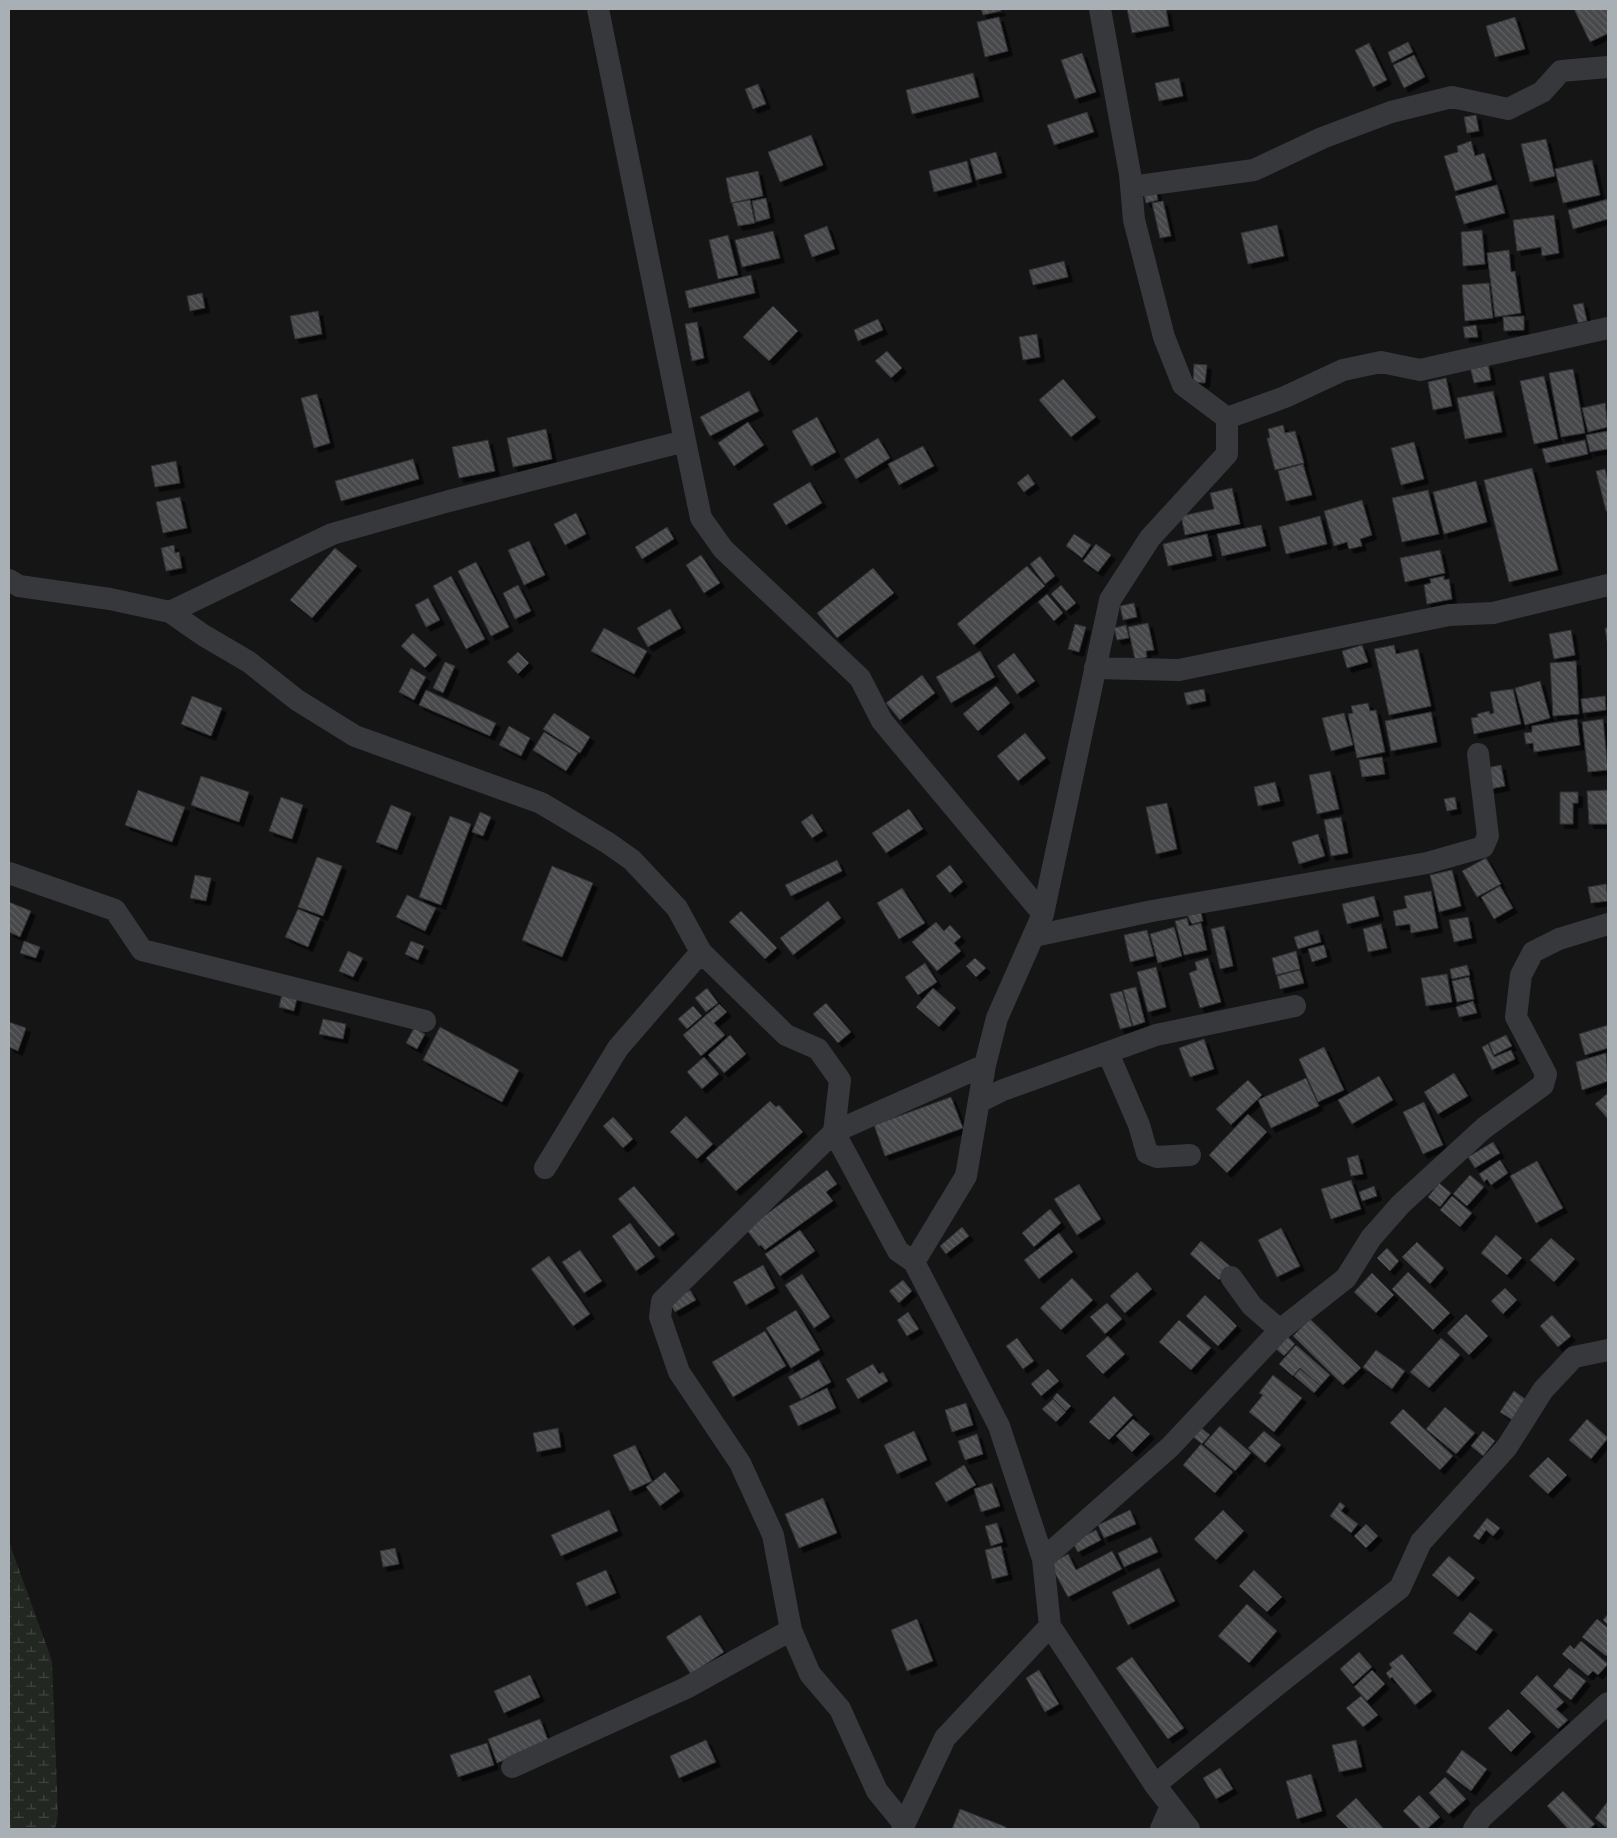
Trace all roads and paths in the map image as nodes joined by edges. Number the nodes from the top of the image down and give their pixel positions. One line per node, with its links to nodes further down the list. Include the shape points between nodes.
1 (598, 9): 7 (street)
2 (1100, 9): 4 (street)
3 (1608, 67): 4 (street, via 1561,71 1542,92 1508,108 1452,97 1392,112 1322,138 1254,170)
4 (1131, 187): 6 (street, via 1134,220 1164,337 1183,385)
5 (1608, 328): 6 (street, via 1420,370 1382,362 1343,370 1285,397)
6 (1227, 418): 11 (street, via 1227,454 1150,538 1110,600)
7 (685, 442): 10 (street, via 332,534); 14 (street, via 701,518 723,549 860,678 882,720)
8 (9, 580): 10 (street, via 19,586 110,599)
9 (1608, 585): 11 (street, via 1492,613 1449,614 1179,670)
10 (170, 612): 17 (street, via 355,736 541,804 608,843 632,860 677,908)
11 (1094, 668): 14 (street)
12 (1478, 754): 16 (street, via 1488,836 1483,847 1427,863 1152,911)
13 (9, 873): 19 (street, via 115,910 142,950)
14 (1043, 914): 16 (street)
15 (1608, 924): 28 (street, via 1559,939 1533,952 1521,975 1516,1018 1546,1074 1543,1085 1484,1128 1401,1204 1371,1238 1346,1278)
16 (1034, 936): 21 (street, via 997,1018)
17 (701, 952): 23 (street, via 786,1035 818,1049 840,1080); 25 (street, via 618,1048)
18 (1295, 1006): 20 (street, via 1156,1036)
19 (425, 1021)
20 (1108, 1052): 22 (street); 24 (street, via 1139,1125 1147,1154 1157,1157)
21 (985, 1065): 22 (street); 23 (street)
22 (980, 1101): 26 (street, via 966,1176)
23 (834, 1132): 26 (street, via 898,1251); 32 (street, via 662,1301 660,1318 679,1372 740,1463 774,1535)
24 (1190, 1155)
25 (545, 1168)
26 (914, 1262): 30 (street, via 999,1426)
27 (1232, 1277): 28 (street, via 1252,1306)
28 (1280, 1330): 30 (street, via 1170,1447)
29 (1608, 1350): 35 (street, via 1574,1357 1543,1390 1507,1447 1421,1542 1400,1588)
30 (1043, 1559): 31 (street)
31 (1050, 1626): 35 (street); 37 (street, via 945,1738)
32 (791, 1630): 34 (street, via 686,1688); 37 (street, via 810,1674 840,1709 876,1791)
33 (1608, 1703): 40 (street, via 1482,1817)
34 (512, 1767)
35 (1155, 1785): 36 (street)
36 (1171, 1806): 38 (street); 39 (street)
37 (903, 1827)
38 (1161, 1829)
39 (1189, 1829)
40 (1474, 1829)

